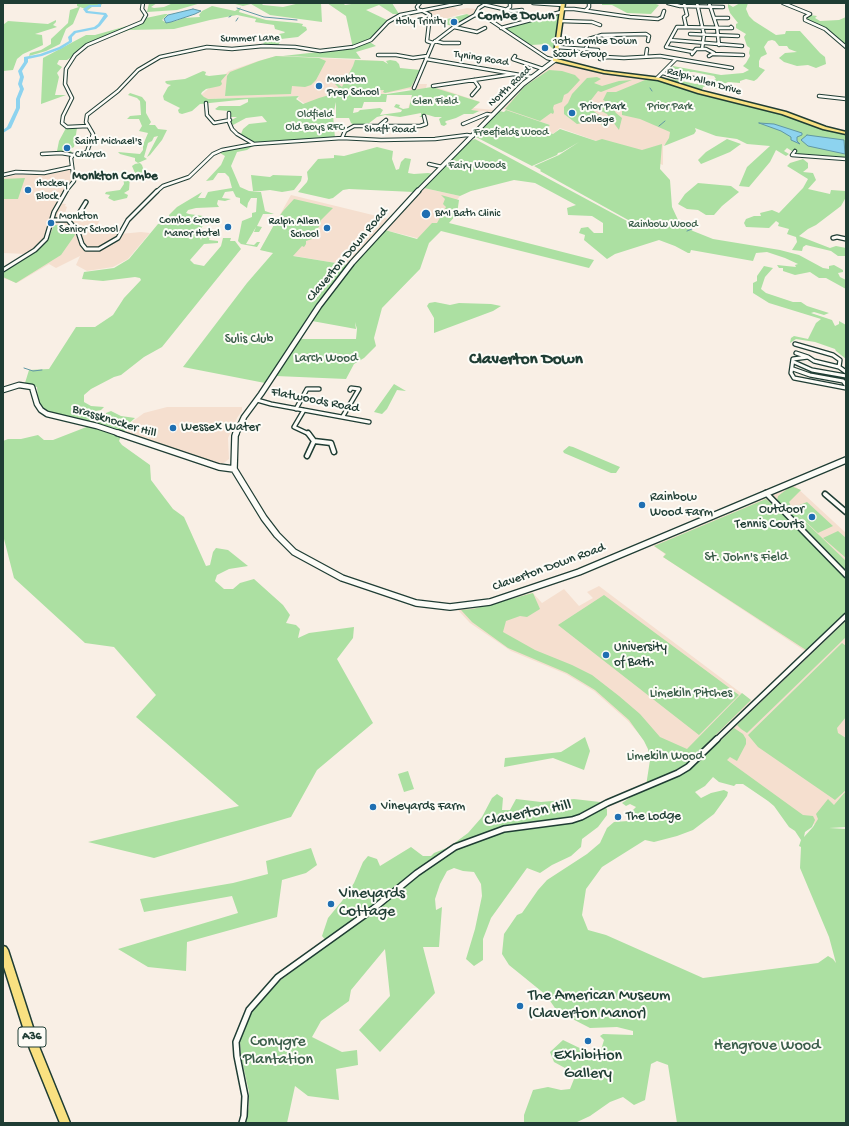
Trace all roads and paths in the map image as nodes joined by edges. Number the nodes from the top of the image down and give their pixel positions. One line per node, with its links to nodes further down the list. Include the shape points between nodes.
1 (143, 3): 86 (street, via 142,8 146,15 142,22 87,45 75,55 66,69 65,84 72,98 62,123 67,127)
2 (420, 3): 17 (street, via 417,7)
3 (461, 3): 17 (street, Summer Lane)
4 (510, 3): 16 (street)
5 (533, 3): 13 (street)
6 (589, 3): 19 (street)
7 (668, 3): 11 (street)
8 (709, 3): 14 (street)
9 (783, 3): 50 (street, via 810,14 805,20 825,29)
10 (486, 4): 16 (street); 23 (street, via 479,8)
11 (684, 5): 12 (street); 29 (street)
12 (697, 5): 14 (street); 30 (street)
13 (562, 7): 19 (street); 26 (main road); 34 (street)
14 (711, 7): 15 (street); 24 (street)
15 (723, 7)
16 (507, 9): 20 (street)
17 (420, 10): 43 (street, via 430,15 427,41); 86 (street, Summer Lane, via 396,16 371,40 352,47 320,50 263,46 232,49 207,47 160,57 138,70 118,91 89,113 86,117)
18 (522, 10): 20 (street)
19 (586, 10): 21 (street, via 630,18 658,18 662,17)
20 (512, 11): 22 (street)
21 (664, 11)
22 (518, 14)
23 (475, 15): 28 (street); 34 (street, via 484,16)
24 (714, 18): 25 (street); 31 (street)
25 (727, 18)
26 (560, 21): 27 (street, via 592,22); 49 (main road)
27 (600, 25)
28 (454, 27): 33 (street, via 477,32); 43 (street)
29 (687, 27): 30 (street); 35 (street); 41 (street, via 677,27)
30 (703, 27): 31 (street); 37 (street)
31 (717, 27): 32 (street); 38 (street)
32 (731, 27)
33 (485, 28)
34 (501, 28): 64 (street, via 547,58)
35 (690, 34): 37 (street); 44 (street)
36 (602, 35): 40 (street); 42 (street, via 646,34 649,36); 51 (street, via 589,38)
37 (704, 35): 38 (street); 46 (street)
38 (718, 36): 39 (street); 47 (street)
39 (739, 37)
40 (616, 40)
41 (670, 40): 44 (street); 52 (street, via 666,47 692,53 696,49)
42 (648, 41)
43 (434, 42): 45 (street); 61 (street)
44 (690, 42): 46 (street)
45 (459, 43)
46 (704, 44): 47 (street); 52 (street)
47 (719, 45): 48 (street)
48 (742, 46)
49 (557, 47): 51 (street); 64 (main road)
50 (846, 47)
51 (586, 49): 53 (street)
52 (702, 49): 55 (street, via 712,51)
53 (598, 50)
54 (648, 51): 59 (street)
55 (713, 54): 57 (street); 60 (street)
56 (378, 55): 61 (street, Tyning Road)
57 (743, 55)
58 (515, 56): 66 (street, via 513,59)
59 (646, 56): 62 (street, via 600,59); 63 (street)
60 (709, 56)
61 (427, 58): 67 (street, Tyning Road); 74 (street)
62 (603, 59)
63 (676, 59): 65 (street); 68 (street)
64 (555, 60): 66 (street, North Road); 70 (main road, Ralph Allen Drive, via 604,72)
65 (732, 68)
66 (543, 69): 69 (street, North Road)
67 (518, 73): 69 (street, Tyning Road); 72 (street)
68 (663, 73): 70 (street); 71 (street)
69 (532, 76): 80 (street, North Road)
70 (657, 78): 87 (main road, Ralph Allen Drive, via 700,92 784,112 825,128)
71 (694, 78)
72 (474, 80): 73 (street); 75 (street, via 479,87)
73 (433, 86)
74 (414, 88)
75 (472, 95)
76 (818, 96): 77 (street)
77 (846, 100)
78 (206, 103): 82 (street, via 207,115 214,123)
79 (229, 113): 82 (street)
80 (493, 115): 84 (street, via 487,114); 88 (street, North Road)
81 (424, 116): 85 (street, via 424,125)
82 (230, 120): 90 (street, via 230,126 237,134)
83 (386, 120): 85 (street)
84 (463, 124)
85 (380, 125): 89 (street, via 350,127 343,133)
86 (88, 126): 93 (street, Summer Lane, via 93,134 88,152)
87 (846, 133)
88 (473, 136): 89 (street, Shaft Road, via 388,140); 97 (street, Claverton Down Road)
89 (342, 138): 90 (street, Shaft Road)
90 (254, 144): 100 (street, Shaft Road, via 216,152 189,177 161,188 128,220 118,238 104,248 86,249 78,232 69,221)
91 (795, 151): 94 (street, via 792,155)
92 (42, 154): 93 (street)
93 (73, 155): 96 (street)
94 (846, 159)
95 (429, 164): 97 (street)
96 (72, 167): 98 (street, via 44,173 16,172); 101 (street, via 74,181 62,196)
97 (442, 167): 119 (street, Claverton Down Road, via 352,263 322,302)
98 (3, 175)
99 (86, 202): 100 (street, via 78,215)
100 (62, 219): 101 (street)
101 (52, 220): 104 (street, via 43,243)
102 (833, 238): 103 (street)
103 (846, 239)
104 (3, 270)
105 (795, 345): 110 (street, via 833,355 841,362)
106 (796, 353): 108 (street)
107 (790, 356): 109 (street)
108 (808, 357): 109 (street); 110 (street)
109 (794, 361): 111 (street); 113 (street, via 812,370)
110 (839, 367): 112 (street)
111 (792, 370): 114 (street, via 840,381); 115 (street, via 794,378)
112 (846, 372)
113 (846, 376)
114 (846, 385)
115 (846, 388)
116 (320, 389): 120 (street, via 307,388)
117 (3, 390): 128 (street, Brassknocker Hill, via 19,385 28,386 34,389 37,404 47,414 97,426 219,467)
118 (350, 390): 122 (street, via 359,389)
119 (257, 400): 120 (street, Flatwoods Road); 128 (street, Claverton Down Road, via 244,417 235,436)
120 (296, 409): 121 (street, Flatwoods Road)
121 (304, 410): 122 (street, Flatwoods Road); 124 (street, via 294,427 307,432)
122 (343, 416): 123 (street, Flatwoods Road)
123 (370, 422)
124 (314, 442): 125 (street, via 331,443); 126 (street)
125 (334, 452)
126 (307, 456)
127 (846, 460): 129 (street, Claverton Down Road)
128 (234, 469): 129 (street, Claverton Down Road, via 264,518 294,552 342,578 416,603 450,607 490,602 555,581)
129 (766, 493): 132 (street)
130 (825, 494): 131 (street)
131 (846, 512)
132 (846, 575)
133 (846, 616): 136 (street, Claverton Hill, via 678,774 572,820 504,829 455,847 278,977 248,1010 236,1042 245,1096)
134 (3, 950): 135 (main road, A36, via 35,1049)
135 (65, 1123)
136 (242, 1123)

